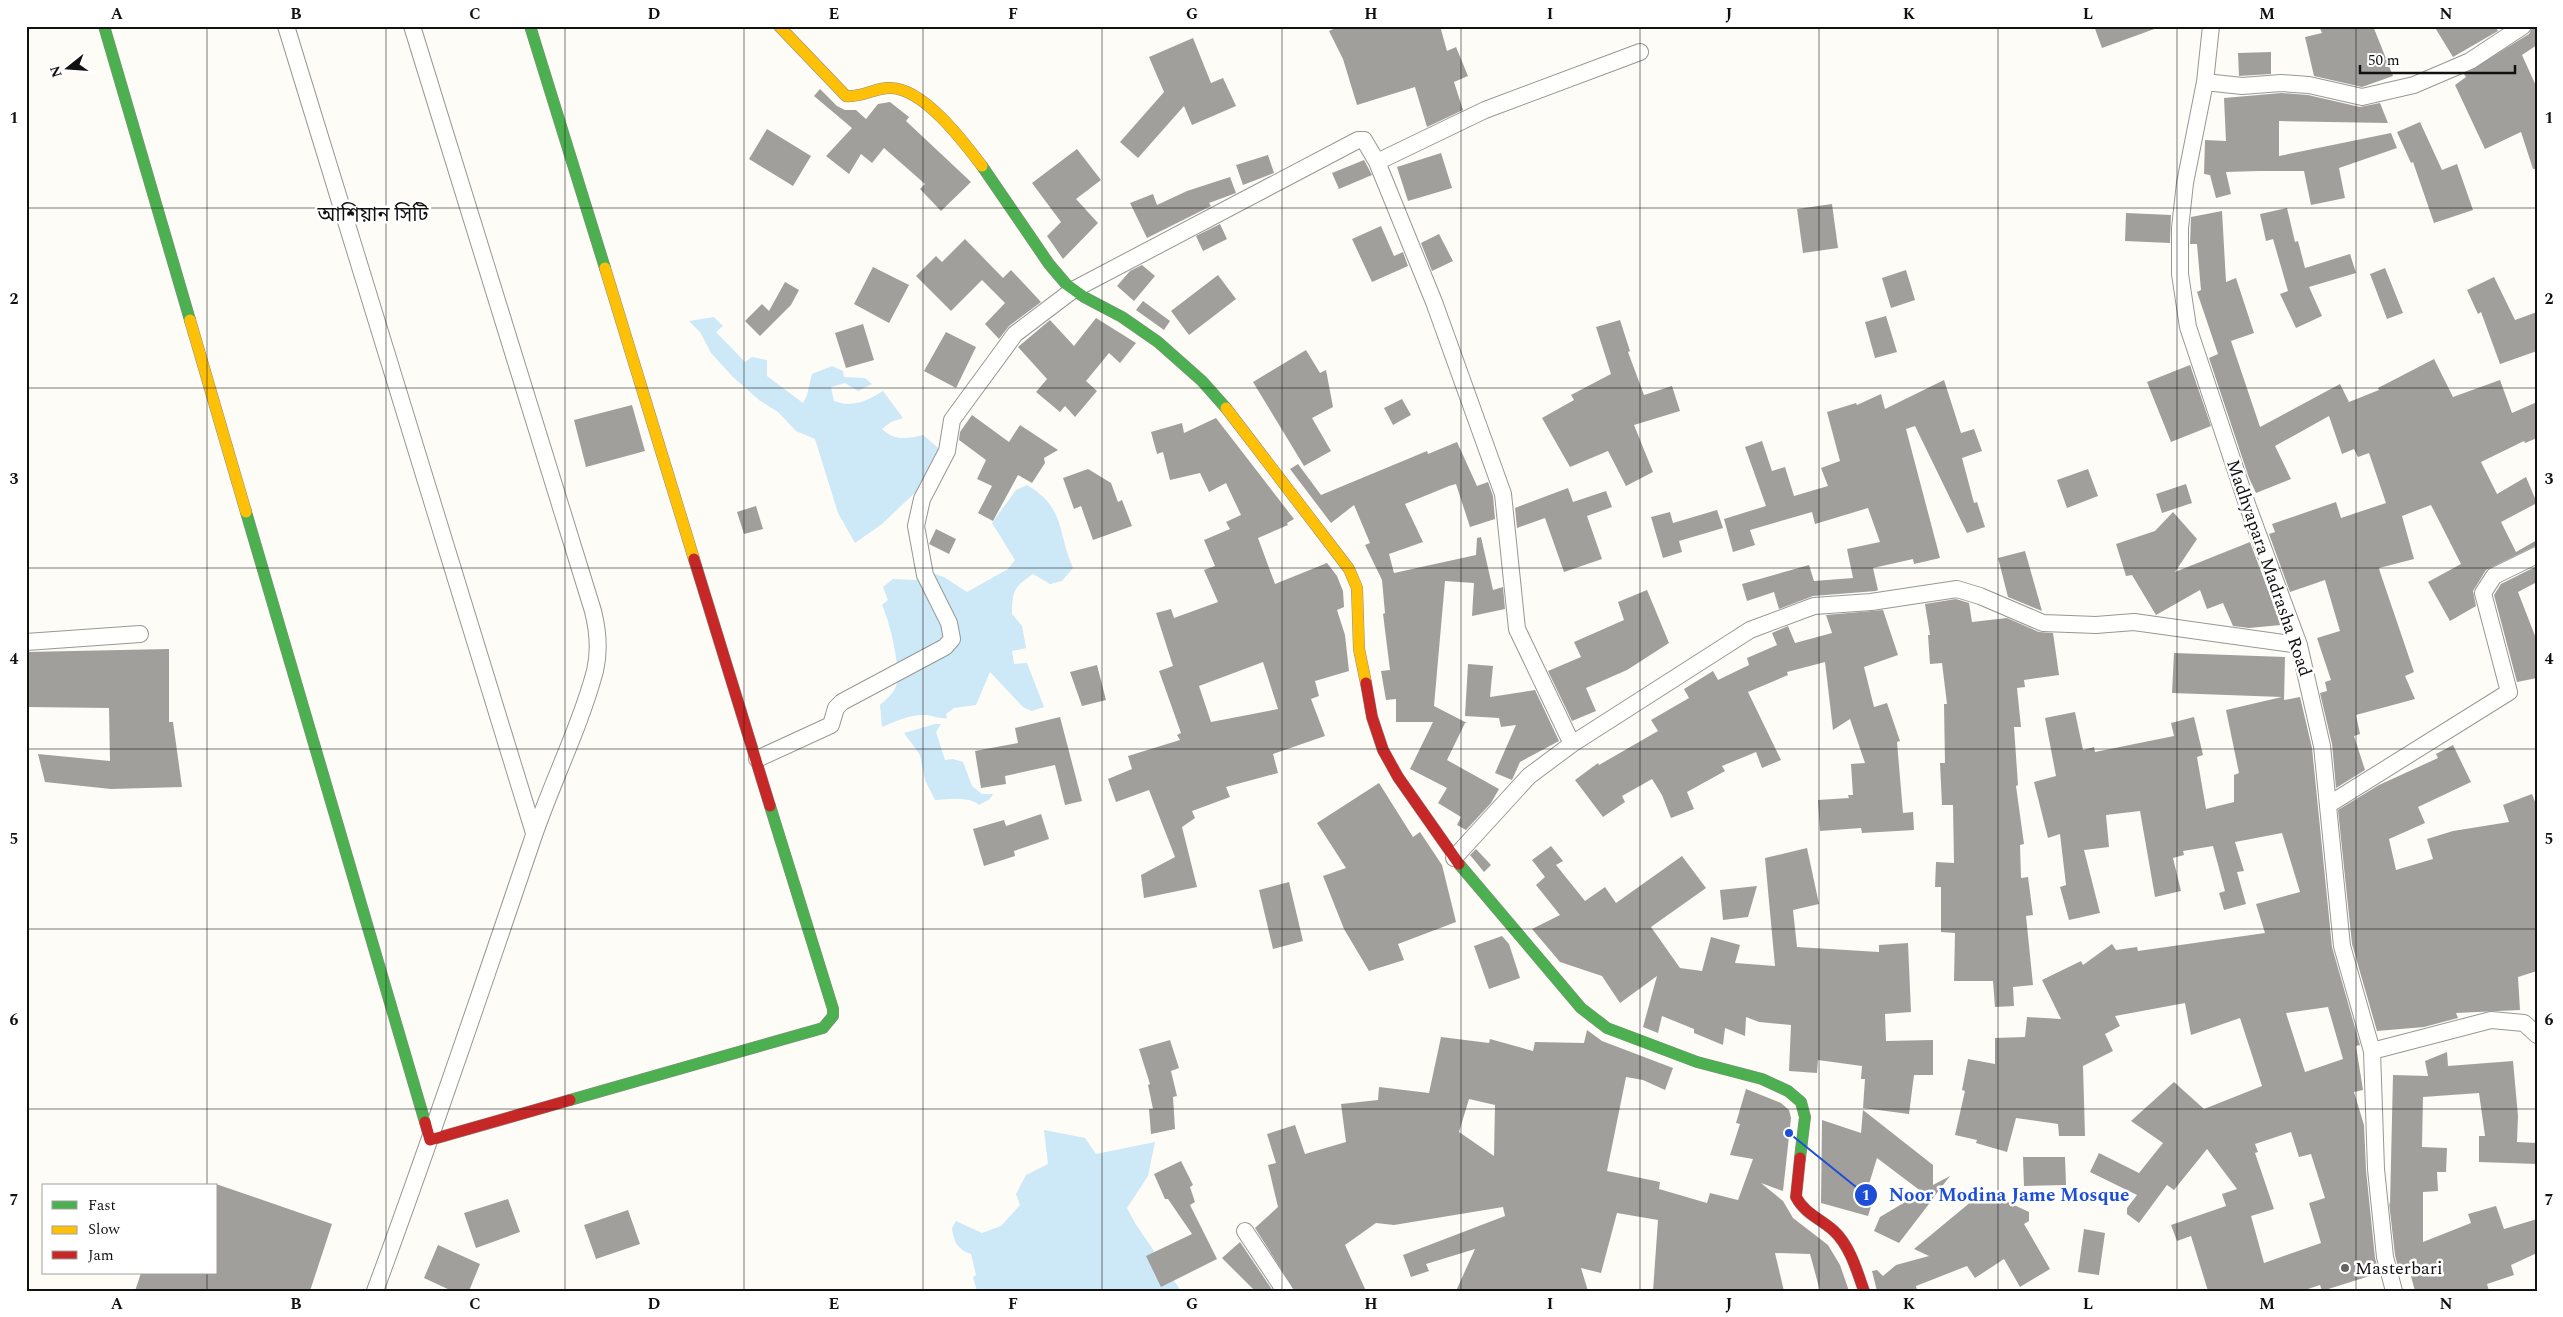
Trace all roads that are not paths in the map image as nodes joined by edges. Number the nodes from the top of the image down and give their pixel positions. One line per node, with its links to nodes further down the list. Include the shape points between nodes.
1 (104, 26): 23 (street)
2 (286, 26): 19 (street)
3 (412, 26): 19 (street, via 598,630 595,670)
4 (530, 26): 17 (street)
5 (779, 26): 11 (street, via 846,96 857,98 887,88 927,104 951,127 1047,261)
6 (2211, 26): 9 (street, Madhyapara Madrasha Road)
7 (2522, 26): 9 (street, via 2470,61 2414,85 2362,97 2309,85 2242,86)
8 (1640, 52): 10 (street, via 1485,110)
9 (2205, 82): 15 (street, Madhyapara Madrasha Road, via 2185,183 2180,228 2180,274 2188,328 2248,508)
10 (1377, 162): 11 (street, via 1364,140 1358,140); 16 (street, via 1434,302 1503,494 1517,629)
11 (1073, 290): 17 (street, via 1015,334 952,420 947,451 922,499 916,526 925,575 949,623 952,639 944,647 842,702 836,708 831,724); 20 (street, via 1146,332 1213,390 1349,569 1357,588 1359,649 1382,750)
12 (2537, 555): 18 (street, via 2494,576 2483,593 2509,692)
13 (140, 634): 14 (street)
14 (26, 642)
15 (2299, 645): 16 (street, via 2134,622 2096,625 2043,623 1957,589 1871,602 1814,606 1750,630); 18 (street, Madhyapara Madrasha Road, via 2322,746)
16 (1572, 744): 20 (street, via 1529,776)
17 (757, 759): 23 (street, via 833,1009 834,1016 830,1021 823,1028)
18 (2328, 805): 22 (street, Madhyapara Madrasha Road, via 2342,946)
19 (534, 833): 23 (street)
20 (1454, 858): 27 (street, via 1581,1008 1607,1028 1697,1062 1762,1080 1788,1091 1801,1102 1805,1117 1796,1197 1799,1205 1835,1232)
21 (2537, 1035): 22 (street, via 2524,1023 2491,1020)
22 (2372, 1051): 28 (street, Madhyapara Madrasha Road, via 2376,1169 2385,1257)
23 (430, 1140): 25 (street)
24 (1245, 1231): 26 (street)
25 (375, 1291)
26 (1285, 1291)
27 (1864, 1291)
28 (2394, 1291)

